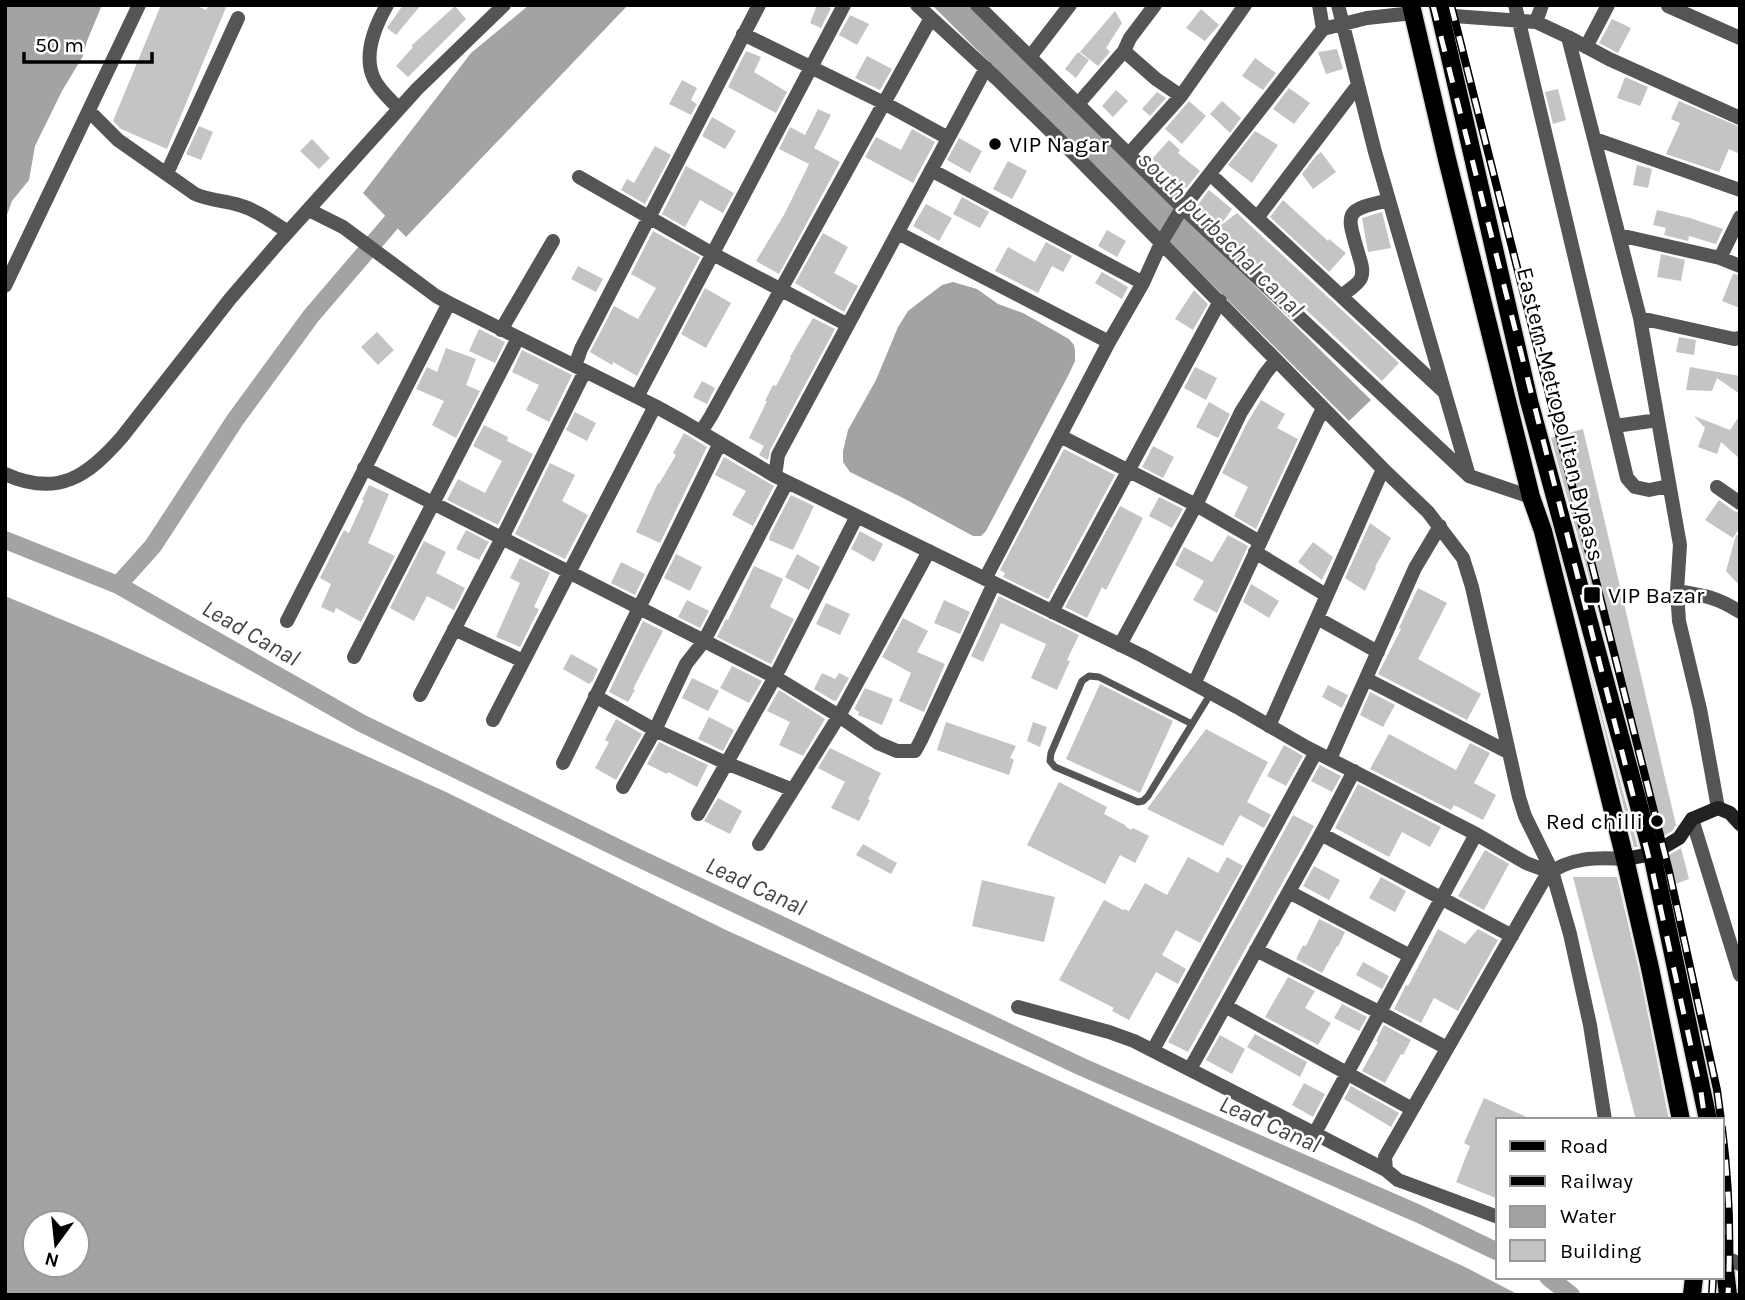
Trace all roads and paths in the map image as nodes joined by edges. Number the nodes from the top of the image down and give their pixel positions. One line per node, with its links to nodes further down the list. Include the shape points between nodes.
1 (139, 5): 37 (street)
2 (387, 5): 36 (street, via 373,38 370,69 375,82)
3 (504, 5): 36 (street)
4 (759, 5): 24 (street)
5 (844, 5): 30 (street)
6 (917, 5): 20 (street)
7 (1070, 5): 29 (street)
8 (1155, 5): 28 (street)
9 (1245, 5): 33 (street)
10 (1319, 5): 23 (street)
11 (1338, 5): 22 (street)
12 (1542, 5): 21 (street)
13 (1668, 6): 26 (street)
14 (1603, 7): 27 (street)
15 (984, 8): 29 (street)
16 (1412, 9): 22 (street); 92 (main road)
17 (1439, 10): 18 (street); 142 (main road, Eastern Metropolitan Bypass, via 1529,401)
18 (1517, 12): 21 (street); 80 (street)
19 (237, 18): 43 (street)
20 (931, 18): 31 (street); 34 (street)
21 (1536, 22): 25 (street)
22 (1343, 24): 23 (street); 32 (street)
23 (1323, 29): 44 (street)
24 (743, 34): 30 (street); 51 (street)
25 (1569, 37): 27 (street); 40 (street)
26 (1740, 38)
27 (1586, 47): 38 (street)
28 (1125, 51): 33 (street); 35 (street)
29 (1030, 57): 35 (street)
30 (812, 68): 34 (street); 58 (street)
31 (986, 68): 39 (street); 56 (street)
32 (1358, 85): 47 (street); 52 (street)
33 (1181, 96): 41 (street)
34 (884, 103): 39 (street); 63 (street)
35 (1078, 104): 41 (street)
36 (399, 109): 48 (street)
37 (89, 111): 43 (street, via 118,140); 62 (street)
38 (1740, 118)
39 (948, 138): 42 (street)
40 (1595, 139): 46 (street); 55 (street)
41 (1129, 154): 49 (street)
42 (931, 170): 54 (street); 61 (street)
43 (167, 173): 53 (street, via 195,194 249,208)
44 (1210, 174): 49 (street); 52 (street)
45 (579, 177): 51 (street)
46 (1740, 190)
47 (1389, 200): 64 (street, via 1359,207 1352,214 1361,278); 75 (street)
48 (309, 210): 53 (street); 66 (street, via 344,227)
49 (1181, 211): 56 (street); 88 (street)
50 (1740, 217): 59 (street)
51 (648, 218): 58 (street); 74 (street, via 582,349)
52 (1257, 218): 64 (street)
53 (288, 232): 87 (street, via 105,457 58,484)
54 (898, 233): 68 (street); 72 (street)
55 (1619, 235): 59 (street); 67 (street)
56 (1164, 238): 61 (street); 65 (street)
57 (553, 241): 69 (street)
58 (713, 254): 63 (street); 76 (street)
59 (1720, 258): 60 (street)
60 (1740, 266)
61 (1143, 283): 72 (street)
62 (5, 286)
63 (780, 290): 68 (street); 81 (street)
64 (1341, 296): 75 (street)
65 (1220, 301): 73 (street); 86 (street)
66 (449, 303): 69 (street); 84 (street)
67 (1640, 318): 71 (street); 79 (street)
68 (848, 325): 89 (street, via 778,455)
69 (501, 330): 70 (street)
70 (518, 338): 74 (street); 93 (street)
71 (1740, 338)
72 (1110, 342): 82 (street)
73 (1276, 360): 78 (street); 95 (street, via 1241,412)
74 (580, 368): 76 (street); 98 (street)
75 (1445, 393): 88 (street)
76 (637, 397): 77 (street)
77 (654, 406): 81 (street); 101 (street)
78 (1323, 408): 85 (street); 99 (street)
79 (1658, 420): 80 (street); 90 (street)
80 (1615, 426): 90 (street, via 1627,478 1635,487)
81 (701, 432): 83 (street)
82 (1060, 436): 86 (street); 102 (street)
83 (720, 443): 89 (street); 105 (street)
84 (364, 468): 93 (street); 109 (street)
85 (1383, 469): 97 (street); 104 (street)
86 (1128, 471): 95 (street); 107 (street)
87 (5, 474)
88 (1469, 476): 92 (street)
89 (781, 479): 96 (street); 111 (street)
90 (1669, 486): 103 (street, via 1680,545)
91 (1717, 487): 94 (street)
92 (1531, 497): 143 (main road)
93 (435, 502): 98 (street); 114 (street)
94 (1740, 503)
95 (1196, 505): 99 (street); 112 (street)
96 (857, 516): 100 (street); 116 (street)
97 (1440, 526): 113 (street, via 1415,568); 128 (street, via 1463,558 1472,587)
98 (502, 538): 101 (street); 110 (street)
99 (1258, 547): 104 (street); 118 (street)
100 (929, 551): 102 (street); 122 (street)
101 (570, 571): 105 (street); 115 (street)
102 (990, 581): 107 (street); 122 (street, via 915,751 897,751 878,743)
103 (1677, 591): 106 (street, via 1709,596); 135 (street, via 1679,621)
104 (1326, 595): 108 (street)
105 (639, 606): 111 (street); 121 (street)
106 (1740, 611)
107 (1052, 612): 112 (street)
108 (1317, 618): 113 (street); 125 (street)
109 (287, 621)
110 (454, 629): 115 (street); 120 (street)
111 (704, 640): 116 (street); 126 (street, via 686,664)
112 (1120, 645): 118 (street)
113 (1378, 652): 117 (street)
114 (354, 657)
115 (523, 662): 123 (street)
116 (775, 677): 122 (street); 131 (street)
117 (1366, 679): 128 (street); 129 (street)
118 (1194, 684): 119 (street)
119 (1211, 693): 124 (lane); 125 (street)
120 (421, 695)
121 (595, 696): 126 (street); 130 (street)
122 (839, 716): 134 (street)
123 (493, 720)
124 (1192, 724): 124 (lane, via 1143,801 1055,767 1050,761 1082,681 1089,676)
125 (1269, 726): 127 (street)
126 (655, 730): 131 (street); 133 (street)
127 (1316, 752): 129 (street); 155 (street)
128 (1508, 752): 144 (street, via 1525,816)
129 (1330, 759): 132 (street)
130 (563, 763)
131 (726, 764): 134 (street); 136 (street)
132 (1354, 771): 139 (street); 140 (street)
133 (623, 787)
134 (793, 790): 141 (street)
135 (1718, 808): 137 (main road); 138 (main road)
136 (698, 814)
137 (1692, 819): 142 (main road, via 1679,838); 150 (street)
138 (1740, 824)
139 (1321, 834): 145 (street); 146 (street)
140 (1476, 834): 144 (street, via 1526,863); 146 (street)
141 (759, 844)
142 (1652, 854): 143 (main road); 159 (main road, Eastern Metropolitan Bypass)
143 (1625, 859): 144 (street, via 1584,859); 160 (main road)
144 (1552, 871): 147 (street); 161 (street, via 1581,982)
145 (1289, 892): 148 (street); 149 (street)
146 (1442, 898): 147 (street); 149 (street)
147 (1512, 936): 154 (street)
148 (1256, 950): 151 (street); 153 (street)
149 (1410, 956): 153 (street)
150 (1740, 975)
151 (1225, 1006): 156 (street); 157 (street)
152 (1018, 1007): 155 (street, via 1109,1032)
153 (1379, 1012): 154 (street); 157 (street)
154 (1447, 1048): 158 (street)
155 (1153, 1050): 156 (street)
156 (1190, 1069): 162 (street)
157 (1347, 1073): 158 (street); 162 (street)
158 (1412, 1110): 163 (street, via 1385,1157)
159 (1706, 1111): 160 (main road)
160 (1680, 1112)
161 (1605, 1118)
162 (1315, 1133): 163 (street)
163 (1386, 1170): 164 (street, via 1398,1180)
164 (1496, 1216)
165 (1729, 1255): 166 (main road)
166 (1728, 1295)

